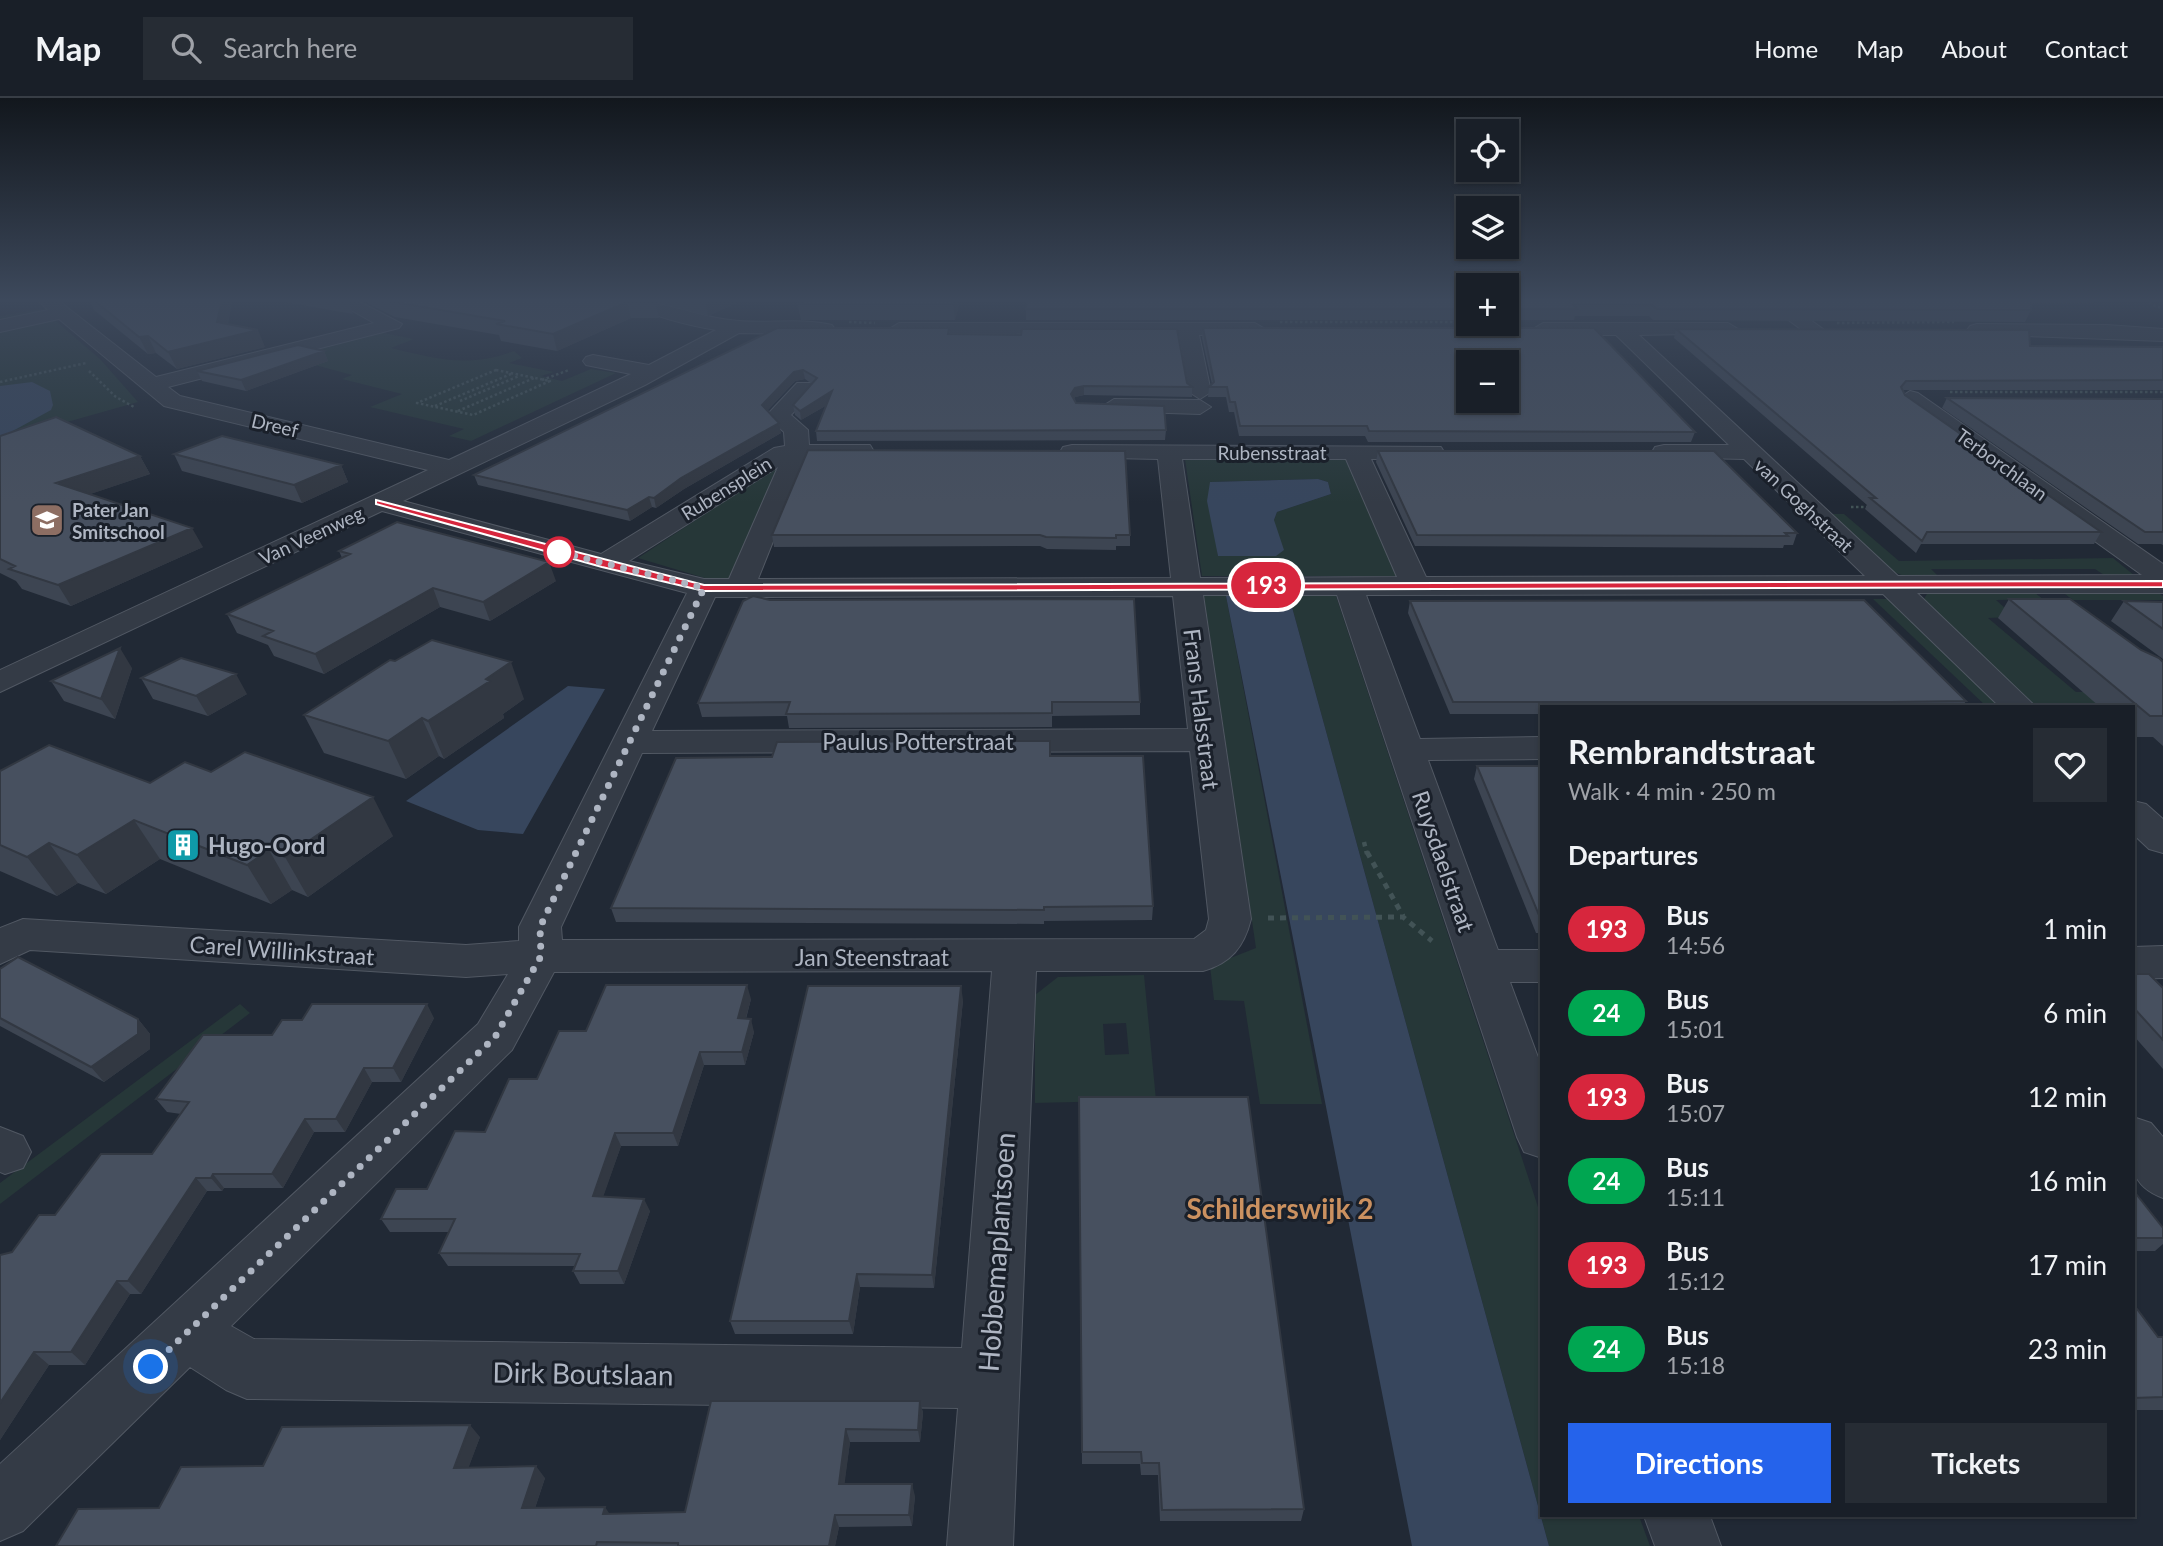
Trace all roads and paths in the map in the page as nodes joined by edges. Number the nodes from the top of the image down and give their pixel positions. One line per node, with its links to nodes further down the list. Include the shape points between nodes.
1 (60, 369): 15 (path)
2 (86, 369): 24 (path, via 116,397)
3 (130, 369): 16 (street, Dreef)
4 (217, 369): 16 (street)
5 (573, 369): 14 (path)
6 (634, 369): 10 (street)
7 (658, 369): 10 (street, Van Veenweg)
8 (1195, 369): 20 (street)
9 (1662, 369): 33 (street, van Goghstraat)
10 (652, 372): 35 (street, Van Veenweg)
11 (512, 374): 12 (path); 23 (path); 23 (path, via 496,370 417,403)
12 (520, 375): 13 (path); 21 (path)
13 (535, 378): 14 (path); 25 (path)
14 (542, 380): 25 (path, via 550,381 473,415)
15 (0, 382)
16 (152, 385): 35 (street, Dreef, via 172,401)
17 (805, 388): 27 (street, via 777,416 796,430)
18 (2163, 392): 19 (path)
19 (1946, 395): 40 (street, Terborchlaan, via 1910,398)
20 (1200, 399): 22 (street); 29 (street)
21 (460, 401)
22 (1097, 406)
23 (433, 407): 25 (path)
24 (138, 408)
25 (456, 412)
26 (883, 450): 27 (street)
27 (797, 451): 39 (street, Rubensplein, via 783,453); 47 (street, Rubensplein)
28 (1046, 452): 34 (street, Rubensstraat)
29 (1205, 452): 30 (street, Rubensstraat); 34 (street, Rubensstraat)
30 (1354, 452): 31 (street, Rubensstraat); 42 (street)
31 (1449, 452)
32 (1639, 452): 33 (street)
33 (1747, 452): 43 (street, van Goghstraat)
34 (1169, 453): 46 (street, Frans Halsstraat)
35 (452, 468): 36 (street, Van Veenweg)
36 (379, 502): 39 (street); 50 (street, Van Veenweg)
37 (1882, 507): 38 (path, via 1843,507)
38 (1852, 516)
39 (605, 564): 48 (street)
40 (2163, 577)
41 (1348, 584): 42 (street); 46 (street); 55 (street, Ruysdaelstraat)
42 (1415, 584): 43 (street)
43 (1888, 584): 44 (street); 51 (street, van Goghstraat)
44 (2037, 584): 45 (street); 49 (street)
45 (2163, 584)
46 (1187, 585): 47 (street); 52 (street, Frans Halsstraat)
47 (741, 586): 48 (street)
48 (704, 588): 53 (street)
49 (2075, 612)
50 (0, 682)
51 (2017, 705)
52 (1206, 740): 53 (street, Paulus Potterstraat); 61 (street, Frans Halsstraat, via 1230,919 1225,938)
53 (630, 742): 62 (street, via 540,927)
54 (1540, 748): 55 (street)
55 (1405, 750): 66 (street, Ruysdaelstraat)
56 (1364, 842): 58 (path)
57 (1389, 916): 59 (path)
58 (1403, 917)
59 (1282, 918)
60 (12, 941): 62 (street, Carel Willinkstraat, via 466,961)
61 (1203, 955): 63 (street, Jan Steenstraat)
62 (541, 956): 63 (street, Jan Steenstraat); 71 (street, via 495,1037)
63 (1015, 957): 72 (street, Hobbemaplantsoen)
64 (2163, 962): 65 (street)
65 (2135, 963)
66 (1481, 966): 67 (street); 68 (street, Ruysdaelstraat)
67 (1540, 966)
68 (1540, 1131)
69 (2135, 1140): 70 (street)
70 (2163, 1175)
71 (188, 1332): 72 (street, Dirk Boutslaan, via 247,1369); 73 (street)
72 (988, 1378): 75 (street, Hobbemaplantsoen)
73 (0, 1508)
74 (1677, 1517): 76 (street)
75 (980, 1546)
76 (1688, 1546)

